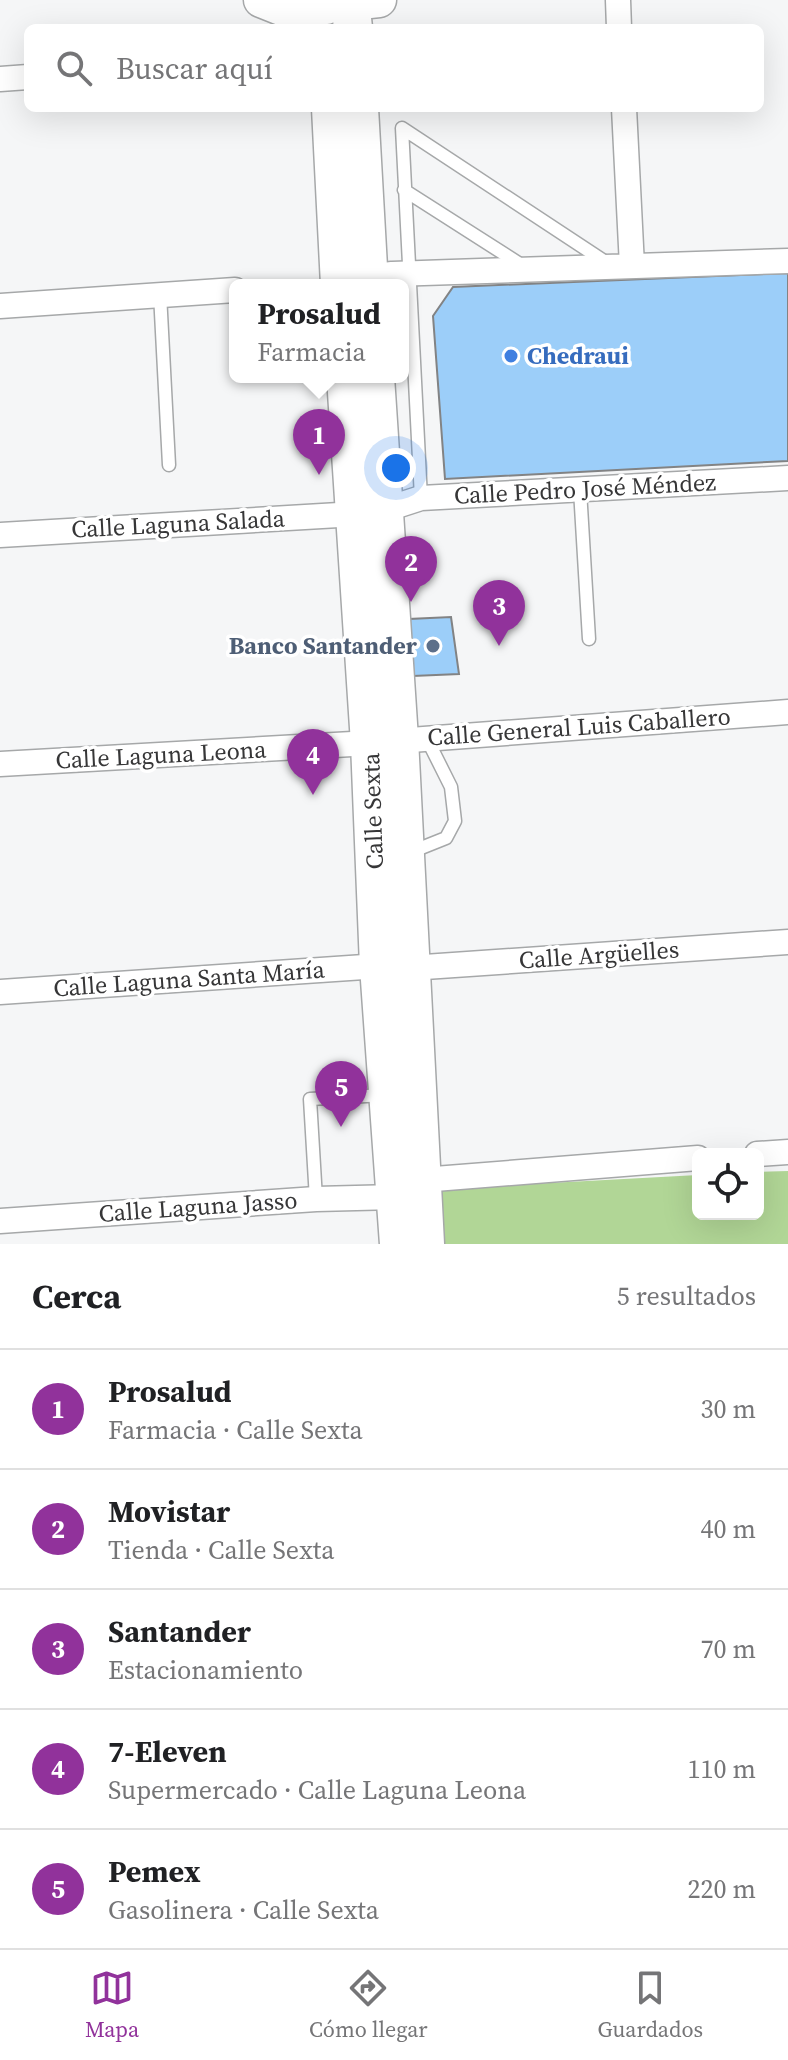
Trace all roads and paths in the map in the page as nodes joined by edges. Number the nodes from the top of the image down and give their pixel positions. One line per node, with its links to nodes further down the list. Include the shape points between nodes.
1 (243, 0): 5 (main road)
2 (261, 0): 4 (main road, via 286,10)
3 (618, 0): 6 (street)
4 (345, 9)
5 (259, 24)
6 (619, 24)
7 (24, 77): 8 (street)
8 (0, 79)
9 (337, 112): 16 (main road)
10 (624, 112): 13 (street)
11 (404, 190): 13 (lane, via 402,128); 14 (lane); 15 (lane)
12 (788, 261): 13 (street)
13 (622, 267): 14 (street)
14 (527, 269): 15 (street)
15 (410, 274): 17 (street); 26 (lane)
16 (354, 279)
17 (379, 279)
18 (229, 290): 19 (street)
19 (160, 294): 20 (street); 23 (lane)
20 (0, 306)
21 (347, 383): 27 (main road, Calle Sexta)
22 (375, 383): 27 (main road, Calle Sexta)
23 (169, 465)
24 (788, 478): 25 (street, Calle Pedro José Méndez)
25 (580, 490): 26 (street, Calle Pedro José Méndez); 29 (lane)
26 (421, 498): 27 (street, Calle Pedro José Méndez)
27 (370, 512): 28 (street, Calle Laguna Salada); 31 (main road, Calle Sexta)
28 (0, 535)
29 (589, 639)
30 (788, 712): 31 (street, Calle General Luis Caballero)
31 (399, 740): 32 (street, Calle Laguna Leona); 33 (main road, Calle Sexta); 33 (lane, via 451,787 455,821 446,838); 35 (main road, Calle Sexta)
32 (0, 764)
33 (404, 854): 35 (main road, Calle Sexta)
34 (788, 942): 35 (street, Calle Argüelles)
35 (394, 967): 36 (street, Calle Laguna Santa María); 37 (main road, Calle Sexta); 41 (main road, Calle Sexta)
36 (0, 992)
37 (388, 1095): 41 (main road, Calle Sexta); 42 (lane, via 310,1099)
38 (788, 1152): 39 (street)
39 (764, 1154)
40 (692, 1159): 41 (street, Calle Laguna Jasso)
41 (409, 1188): 42 (street, Calle Laguna Jasso); 44 (main road, Calle Sexta); 45 (main road, Calle Sexta)
42 (316, 1199): 43 (street, Calle Laguna Jasso)
43 (0, 1221)
44 (399, 1244)
45 (425, 1244)

